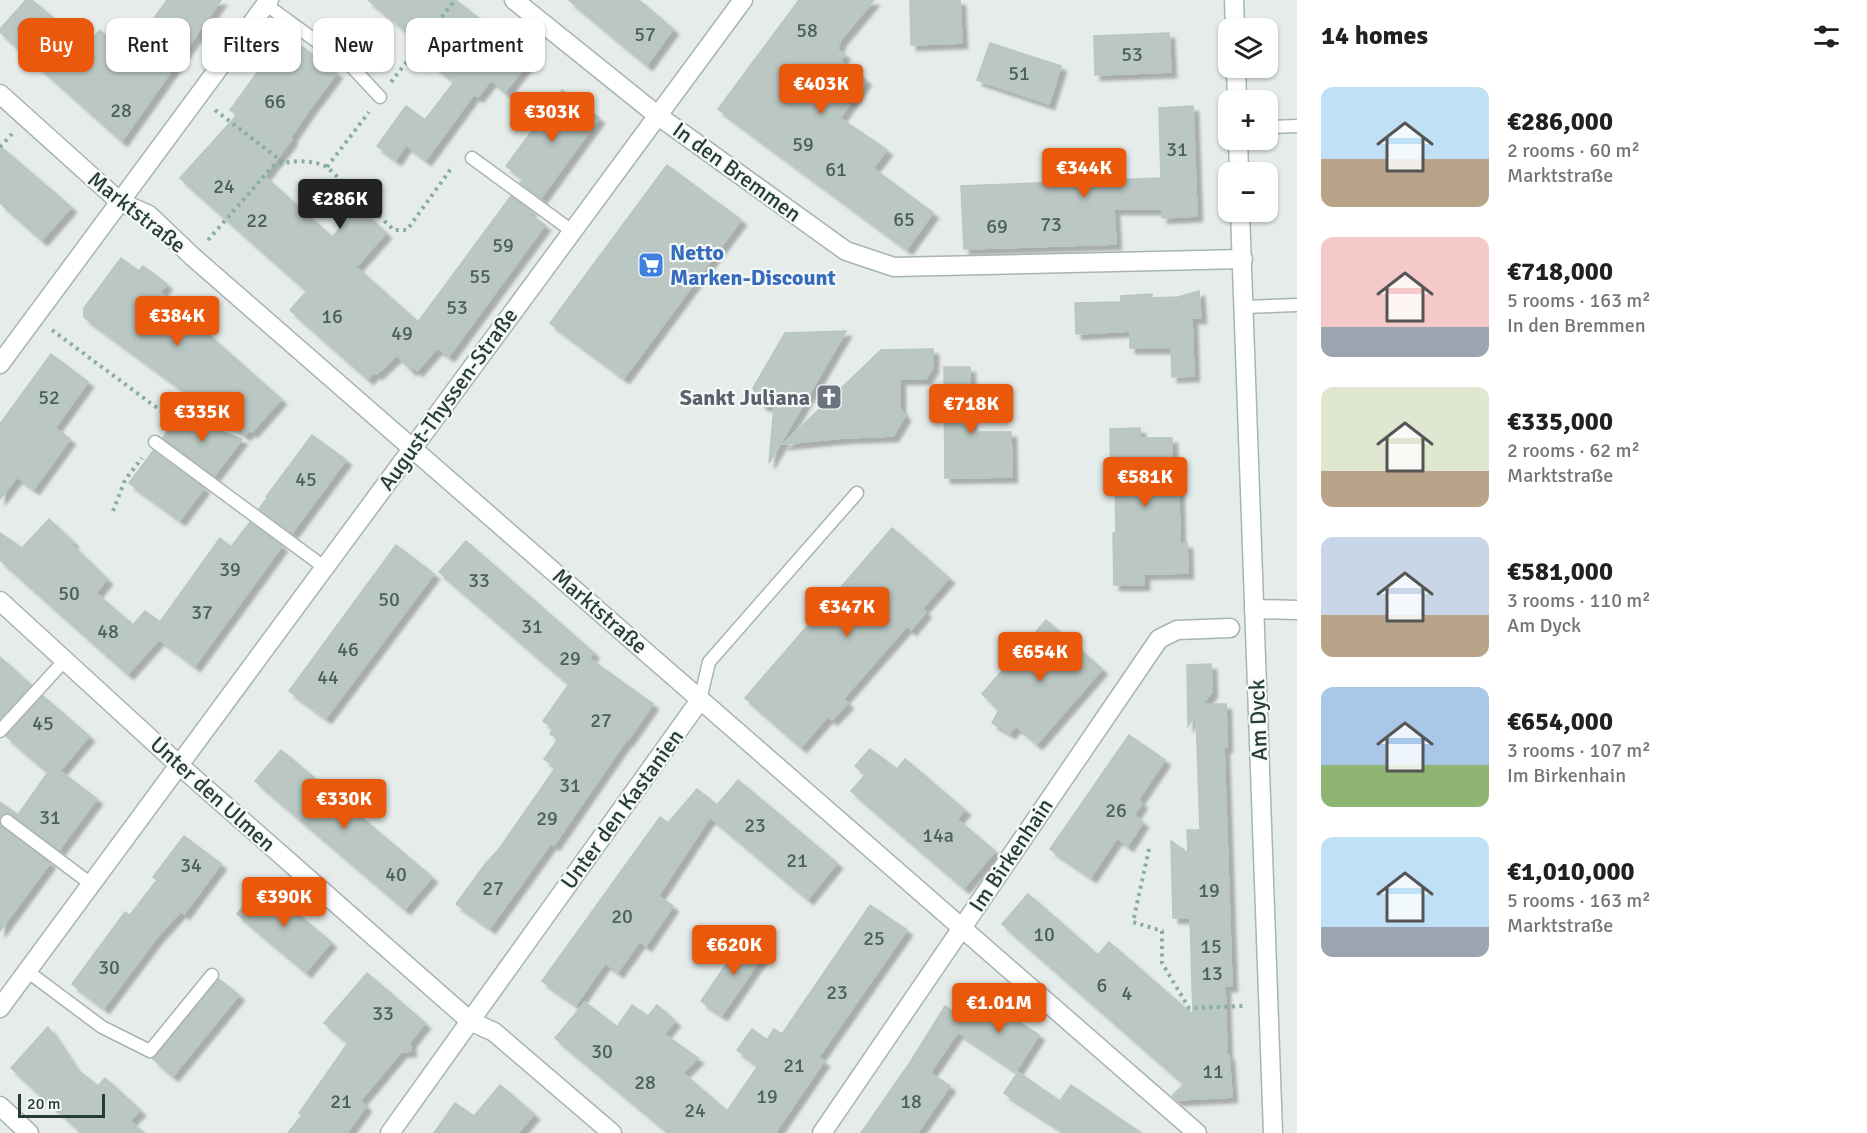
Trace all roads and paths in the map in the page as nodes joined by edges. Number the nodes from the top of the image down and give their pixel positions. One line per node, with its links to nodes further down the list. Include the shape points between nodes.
1 (514, 0): 9 (street, In den Bremmen)
2 (743, 0): 9 (street, August-Thyssen-Straße)
3 (1234, 0): 5 (street)
4 (267, 2): 7 (street); 8 (lane, via 352,67)
5 (1235, 18)
6 (0, 94): 14 (street, Marktstraße)
7 (198, 97): 13 (path); 14 (street)
8 (380, 97)
9 (657, 115): 16 (street, August-Thyssen-Straße); 18 (street, In den Bremmen, via 846,251 894,267)
10 (1297, 126): 11 (lane)
11 (1278, 127)
12 (472, 158): 13 (path, via 458,161 406,230 394,230 327,167); 16 (lane)
13 (284, 162): 17 (path, via 273,166)
14 (120, 202): 17 (street, Marktstraße, via 149,215); 21 (street)
15 (1241, 222): 18 (street, Am Dyck)
16 (572, 231): 24 (street, August-Thyssen-Straße)
17 (194, 257): 24 (street, Marktstraße)
18 (1243, 259): 20 (street, Am Dyck)
19 (1297, 305): 20 (lane)
20 (1244, 307): 29 (street, Am Dyck)
21 (35, 317): 22 (street); 23 (path, via 172,419)
22 (0, 364)
23 (155, 442): 26 (path, via 125,480); 27 (lane)
24 (412, 447): 27 (street, August-Thyssen-Straße); 33 (street, Marktstraße)
25 (857, 493): 33 (lane, Unter den Kastanien, via 709,662)
26 (112, 511)
27 (324, 567): 35 (street, August-Thyssen-Straße)
28 (0, 601): 32 (street, Unter den Ulmen)
29 (1254, 609): 30 (street); 42 (street, Am Dyck)
30 (1297, 610)
31 (1230, 628): 39 (street, Im Birkenhain, via 1177,630 1159,639)
32 (65, 660): 34 (lane); 35 (street, Unter den Ulmen)
33 (700, 700): 39 (street, Marktstraße); 44 (street, Unter den Kastanien)
34 (0, 731)
35 (179, 765): 38 (street, August-Thyssen-Straße); 44 (street, Unter den Ulmen)
36 (7, 821): 38 (lane)
37 (1149, 849): 42 (path, via 1133,922 1162,931 1162,963 1189,1008)
38 (91, 884): 40 (street, August-Thyssen-Straße)
39 (961, 928): 49 (street, Im Birkenhain); 50 (street, Marktstraße)
40 (27, 971): 41 (lane, via 102,1027 150,1051); 43 (street, August-Thyssen-Straße)
41 (212, 975)
42 (1268, 1005): 51 (street, Am Dyck)
43 (0, 1008)
44 (470, 1021): 47 (street, Unter den Kastanien); 48 (street, Unter den Ulmen, via 494,1032)
45 (0, 1106): 46 (street)
46 (29, 1133)
47 (390, 1133)
48 (612, 1133)
49 (822, 1133)
50 (1197, 1133)
51 (1273, 1133)

